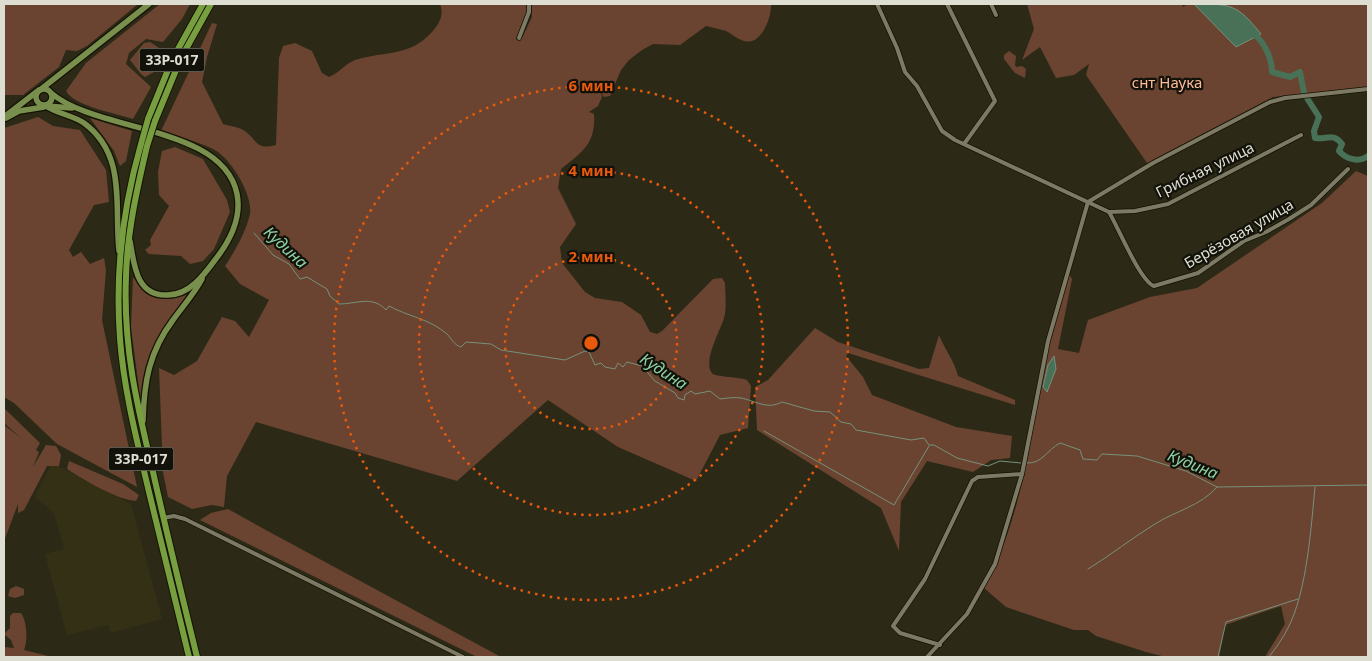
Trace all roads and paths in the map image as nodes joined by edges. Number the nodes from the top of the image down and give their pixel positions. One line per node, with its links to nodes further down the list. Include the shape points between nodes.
1 (149, 4): 11 (main road)
2 (203, 4): 16 (highway, 33Р-017, via 175,53)
3 (211, 4): 16 (highway, 33Р-017)
4 (528, 4): 9 (street, via 529,12)
5 (877, 4): 18 (street, Грибная улица, via 898,48 905,72 917,86 937,125)
6 (947, 4): 18 (street, via 995,101)
7 (991, 4): 8 (street)
8 (996, 14)
9 (519, 38)
10 (1368, 89): 21 (street, via 1270,102 1153,163)
11 (39, 90): 12 (main road); 13 (main road, via 37,99); 15 (main road)
12 (51, 93): 13 (main road, via 52,100); 14 (main road)
13 (46, 106): 14 (main road); 15 (main road, via 19,111); 24 (main road, via 84,123 100,138 108,152 117,180)
14 (79, 110): 25 (main road, via 190,145 214,158 228,172 236,191 237,220 229,241)
15 (4, 118)
16 (152, 120): 19 (highway, 33Р-017, bridge)
17 (1301, 135): 22 (street, Грибная улица, via 1168,204 1135,211)
18 (964, 144): 21 (street, Грибная улица)
19 (144, 145): 23 (highway, 33Р-017); 24 (highway, 33Р-017, via 129,191)
20 (1348, 170): 22 (street, Берёзовая улица, via 1311,205 1289,219 1244,241 1198,273 1154,286 1148,284 1140,271)
21 (1088, 202): 22 (street, Грибная улица); 27 (street, via 1048,341)
22 (1109, 212)
23 (130, 238): 25 (main road, via 136,275 152,292 167,296 178,294); 26 (highway, 33Р-017, via 126,277 127,332 132,385)
24 (120, 258): 30 (highway, 33Р-017, via 120,338 129,404)
25 (207, 271): 26 (main road, via 156,347 146,377)
26 (142, 431): 28 (highway, 33Р-017)
27 (1022, 474): 29 (street, via 995,564 967,614); 29 (street, via 978,477 972,481 924,579 893,626 900,633)
28 (162, 518): 31 (highway, 33Р-017); 32 (street, via 185,518)
29 (940, 645): 33 (street)
30 (189, 657)
31 (197, 657)
32 (463, 657)
33 (926, 657)

